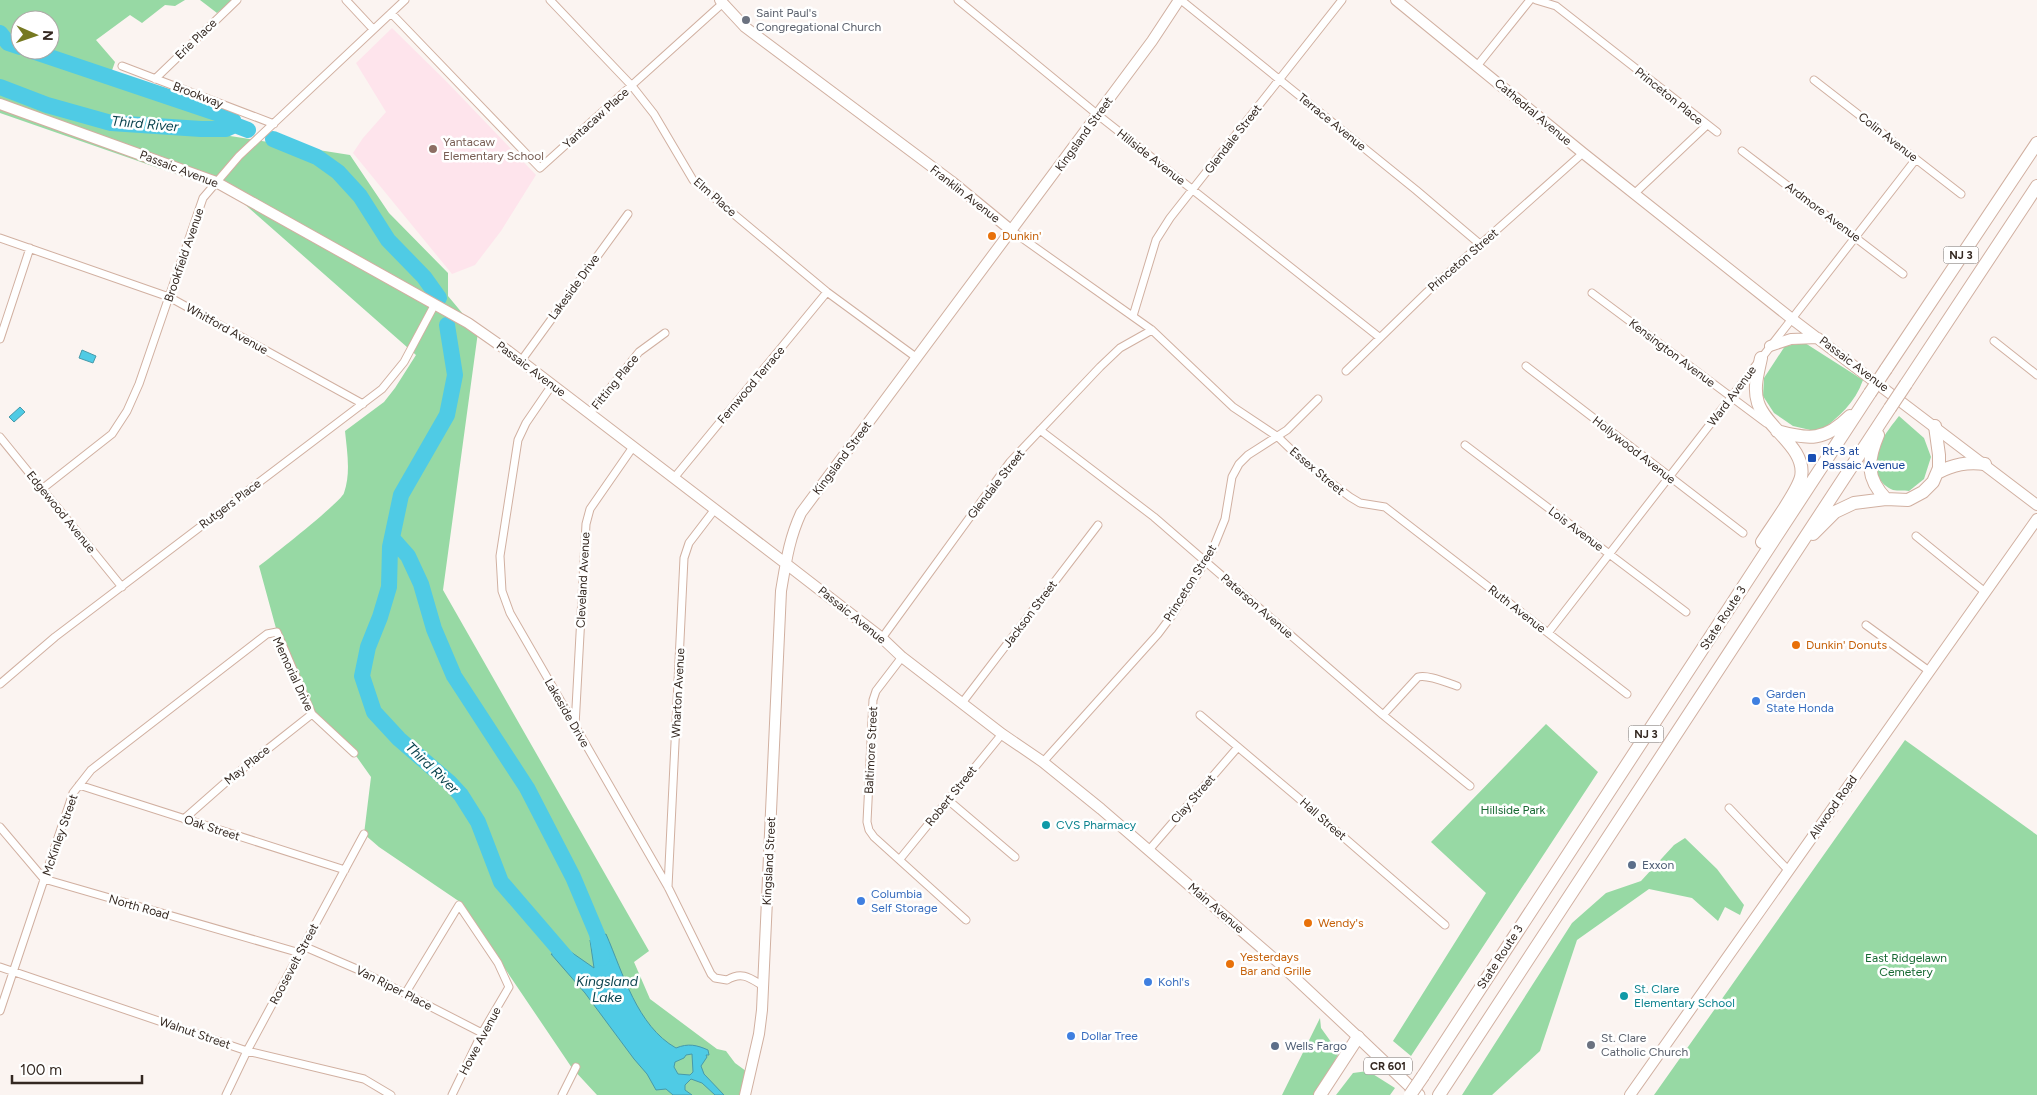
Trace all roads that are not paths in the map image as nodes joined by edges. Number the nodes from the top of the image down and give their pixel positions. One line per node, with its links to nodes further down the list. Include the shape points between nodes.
1 (238, 0): 16 (street, Erie Place)
2 (346, 0): 13 (street)
3 (405, 0): 12 (street, Brookfield Avenue)
4 (550, 0): 19 (street, Elm Place)
5 (958, 0): 21 (street, Hillside Avenue)
6 (1180, 0): 17 (street, Terrace Avenue); 21 (main road, Kingsland Street)
7 (1342, 0): 17 (street, Glendale Street)
8 (1396, 0): 15 (main road, Cathedral Avenue)
9 (1530, 0): 15 (street)
10 (1536, 0): 23 (street, Princeton Place, via 1556,6)
11 (722, 2): 19 (street, Yantacaw Place); 36 (main road, Franklin Avenue, via 745,27 951,181)
12 (391, 13): 13 (street, Brookfield Avenue); 19 (street, Yantacaw Place, via 540,168)
13 (373, 29): 22 (street, Brookfield Avenue)
14 (122, 66): 16 (street, Brookway)
15 (1477, 66): 27 (main road, Cathedral Avenue)
16 (155, 79): 22 (street, Brookway)
17 (1280, 80): 31 (street, Glendale Street); 39 (street, Terrace Avenue)
18 (1814, 80): 28 (street, Colin Avenue)
19 (632, 86): 42 (street, Elm Place, via 654,114 693,180)
20 (0, 104): 29 (main road, Passaic Avenue)
21 (1098, 115): 31 (street, Hillside Avenue); 36 (main road, Kingsland Street)
22 (274, 124): 29 (street, Brookfield Avenue)
23 (1706, 125): 24 (street); 32 (street, Princeton Place)
24 (1717, 132)
25 (2037, 143): 62 (highway, State Route 3 / NJ 3, bridge)
26 (1742, 151): 37 (street, Ardmore Avenue)
27 (1583, 153): 32 (main road, Cathedral Avenue); 39 (street, Princeton Street)
28 (1916, 159): 33 (street, Colin Avenue); 37 (street, Ward Avenue)
29 (216, 182): 44 (street, Brookfield Avenue, via 203,198); 45 (main road, Passaic Avenue)
30 (2037, 186): 67 (highway, State Route 3 / NJ 3, bridge)
31 (1193, 189): 46 (street, Glendale Street, via 1156,240); 50 (street, Hillside Avenue)
32 (1634, 194): 35 (main road, Cathedral Avenue)
33 (1961, 194)
34 (628, 214): 57 (street, Lakeside Drive)
35 (1671, 223): 47 (main road, Passaic Avenue)
36 (1012, 231): 46 (street, Franklin Avenue); 55 (main road, Kingsland Street)
37 (1855, 237): 41 (street, Ardmore Avenue); 47 (street, Ward Avenue)
38 (0, 238): 40 (street, Whitford Avenue)
39 (1481, 246): 50 (street, Princeton Street)
40 (30, 248): 44 (street, Whitford Avenue); 52 (street)
41 (1903, 274)
42 (827, 292): 55 (street, Elm Place); 79 (street, Fernwood Terrace)
43 (1592, 293): 63 (street, Kensington Avenue)
44 (170, 297): 65 (street, Whitford Avenue); 80 (street, Brookfield Avenue, via 139,384 112,434)
45 (435, 304): 57 (main road, Passaic Avenue); 65 (street, Rutgers Place, via 404,362 382,390)
46 (1133, 316): 48 (street, Franklin Avenue)
47 (1792, 319): 51 (main road, Passaic Avenue); 54 (street, Ward Avenue)
48 (1152, 330): 66 (street, Franklin Avenue); 70 (street, Glendale Street, via 1120,348)
49 (665, 333): 68 (street, Fitting Place, via 639,352)
50 (1379, 337): 59 (street, Princeton Street)
51 (1820, 338): 54 (main road, via 1791,339); 69 (main road, Passaic Avenue)
52 (0, 339)
53 (1994, 341): 60 (street)
54 (1770, 346): 56 (street, Ward Avenue)
55 (917, 358): 92 (main road, Kingsland Street, via 801,513)
56 (1761, 358): 63 (street, Ward Avenue); 71 (highway, via 1756,398 1763,414)
57 (521, 361): 61 (main road, Passaic Avenue)
58 (1526, 366): 78 (street, Hollywood Avenue)
59 (1346, 371)
60 (2037, 375)
61 (552, 385): 68 (main road, Passaic Avenue); 110 (street, Lakeside Drive, via 518,440 500,572 502,591 510,613)
62 (1870, 393): 71 (highway, via 1844,422 1823,436 1798,437); 95 (highway, State Route 3 / NJ 3)
63 (1731, 398): 71 (street, Kensington Avenue); 78 (street, Ward Avenue)
64 (1318, 399): 73 (street, Princeton Street)
65 (363, 404): 93 (street, Rutgers Place)
66 (1233, 407): 73 (street, Essex Street)
67 (1890, 408): 81 (highway, via 1870,460 1872,480); 89 (highway, State Route 3 / NJ 3)
68 (590, 413): 75 (main road, Passaic Avenue)
69 (1939, 429): 76 (main road, Passaic Avenue); 77 (highway)
70 (1040, 430): 91 (street, Paterson Avenue); 99 (street, Glendale Street, via 1010,462)
71 (1777, 431): 95 (highway, via 1797,454 1801,476 1761,544)
72 (0, 437): 80 (street, Edgewood Avenue)
73 (1278, 437): 85 (street, Essex Street, via 1306,464 1350,497 1360,503 1385,507); 91 (street, Princeton Street, via 1239,464 1231,484 1225,519)
74 (1465, 445): 90 (street, Lois Avenue)
75 (633, 447): 79 (main road, Passaic Avenue); 110 (street, Cleveland Avenue, via 590,509 588,517)
76 (1985, 464): 77 (highway, via 1969,462); 82 (main road, Passaic Avenue)
77 (1937, 473): 81 (highway, via 1933,482 1916,497 1902,500)
78 (1669, 477): 87 (street, Hollywood Avenue); 90 (street, Ward Avenue)
79 (674, 478): 83 (main road, Passaic Avenue)
80 (42, 489): 93 (street, Edgewood Avenue)
81 (1886, 498): 89 (highway, via 1840,508)
82 (2037, 505)
83 (715, 509): 92 (main road, Passaic Avenue); 128 (street, Wharton Avenue, via 689,543 684,558)
84 (2037, 519): 94 (main road, Allwood Road)
85 (1406, 524): 98 (street, Ruth Avenue)
86 (1098, 525): 106 (street, Jackson Street)
87 (1743, 533)
88 (1916, 536): 94 (street)
89 (1795, 552): 141 (highway, State Route 3 / NJ 3)
90 (1609, 554): 96 (street, Lois Avenue); 98 (street, Ward Avenue)
91 (1206, 561): 108 (street, Paterson Avenue); 114 (street, Princeton Street, via 1158,634)
92 (786, 562): 99 (main road, Passaic Avenue); 134 (main road, Kingsland Street, via 781,591)
93 (122, 587): 103 (street, Rutgers Place, via 55,637)
94 (1986, 592): 101 (main road, Allwood Road)
95 (1730, 607): 148 (highway, State Route 3 / NJ 3, bridge)
96 (1686, 612)
97 (1866, 625): 101 (street)
98 (1548, 633): 105 (street, Ruth Avenue)
99 (882, 638): 100 (main road, Passaic Avenue)
100 (902, 657): 106 (main road, Passaic Avenue); 124 (street, Baltimore Street, via 873,700 867,822 874,837)
101 (1929, 671): 126 (main road, Allwood Road)
102 (204, 683): 107 (street, Memorial Drive, via 267,634 276,632); 115 (street, McKinley Street, via 91,770)
103 (0, 684)
104 (1457, 686): 108 (street, via 1427,676 1418,677)
105 (1627, 694)
106 (962, 703): 111 (main road, Passaic Avenue)
107 (312, 714): 113 (street, Memorial Drive); 119 (street, May Place)
108 (1383, 715): 116 (street, Paterson Avenue)
109 (1200, 716): 112 (street, Hall Street)
110 (575, 726): 128 (street, Lakeside Drive)
111 (1002, 734): 114 (main road, Main Avenue / CR 601); 117 (street, Robert Street)
112 (1238, 747): 122 (street, Clay Street); 130 (street, Hall Street)
113 (354, 753)
114 (1043, 762): 122 (main road, Main Avenue / CR 601)
115 (79, 785): 119 (street, Oak Street); 127 (street, McKinley Street, via 73,793)
116 (1470, 786)
117 (948, 800): 123 (street); 124 (street, Robert Street)
118 (1729, 808): 126 (street)
119 (184, 819): 125 (street, Oak Street)
120 (0, 827): 127 (street)
121 (364, 834): 125 (street, Roosevelt Street)
122 (1149, 850): 138 (main road, Main Avenue / CR 601)
123 (1015, 857)
124 (900, 859): 129 (street)
125 (345, 870): 131 (street, Roosevelt Street)
126 (1788, 870): 150 (main road, Allwood Road)
127 (44, 879): 131 (street, North Road); 133 (street, McKinley Street)
128 (668, 888): 134 (street, Lakeside Drive, via 711,974 727,980 744,975)
129 (966, 920)
130 (1445, 925)
131 (302, 949): 135 (street, Van Riper Place, via 360,970); 139 (street, Roosevelt Street)
132 (0, 966): 133 (street, Walnut Street)
133 (14, 972): 136 (street, McKinley Street); 139 (street, Walnut Street)
134 (763, 986): 146 (main road, Kingsland Street, via 759,1034)
135 (405, 994): 137 (street, Van Riper Place); 137 (street, Howe Avenue, via 459,905 498,962 509,987)
136 (0, 1012)
137 (482, 1033): 144 (street, Howe Avenue)
138 (1358, 1037): 147 (highway); 149 (main road, Main Avenue / CR 601)
139 (247, 1051): 142 (street, Roosevelt Street); 143 (street, Walnut Street, via 364,1079)
140 (576, 1067): 145 (street)
141 (1439, 1094)
142 (226, 1095)
143 (391, 1095)
144 (452, 1095)
145 (562, 1095)
146 (745, 1095)
147 (1320, 1095)
148 (1410, 1095)
149 (1418, 1095)
150 (1630, 1095)

